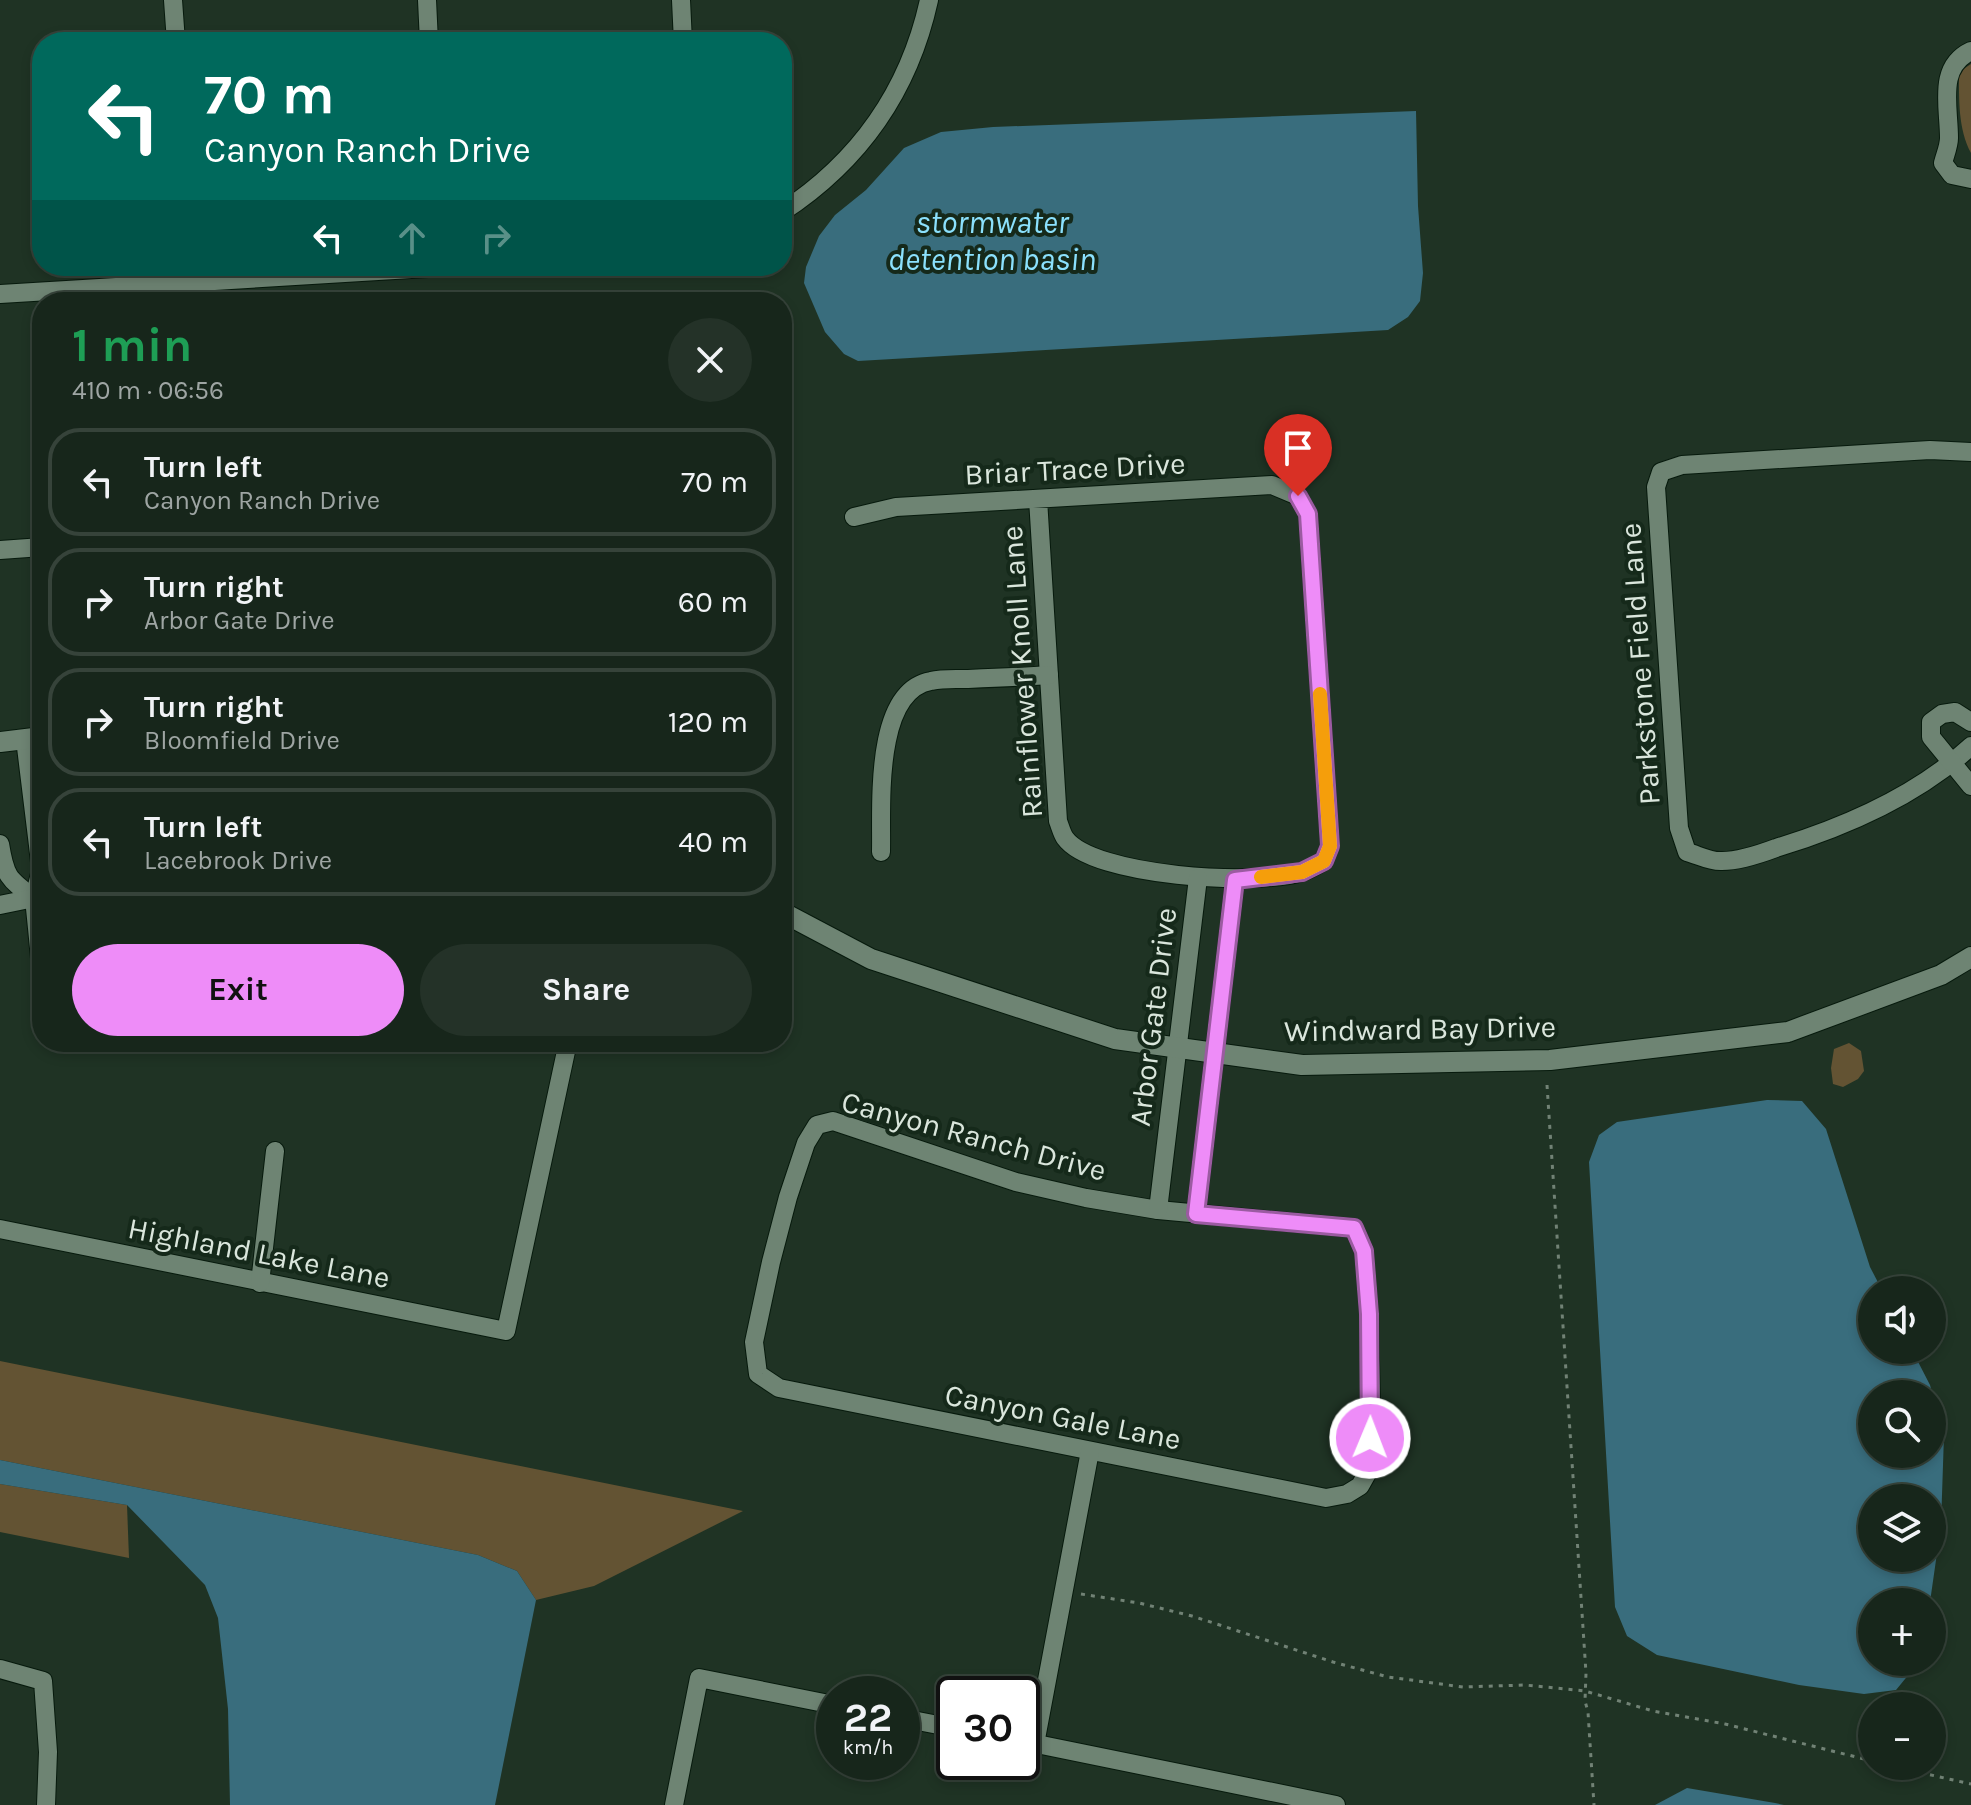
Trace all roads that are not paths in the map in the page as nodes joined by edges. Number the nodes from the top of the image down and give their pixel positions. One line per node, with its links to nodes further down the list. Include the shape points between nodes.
1 (173, 0): 5 (street)
2 (427, 0): 6 (street)
3 (681, 0): 7 (street)
4 (929, 0): 10 (street, via 911,60 878,120 831,176)
5 (175, 32)
6 (429, 32)
7 (683, 32)
8 (1971, 51): 9 (street, via 1950,71 1949,142 1943,163 1952,175)
9 (1971, 179)
10 (792, 205)
11 (181, 276): 12 (street)
12 (0, 294)
13 (1971, 452): 23 (street, Parkstone Field Lane, via 1682,465 1661,472 1656,487 1679,828 1687,852 1721,862 1824,833)
14 (1038, 499): 15 (street, Briar Trace Drive, via 896,507); 18 (street, Rainflower Knoll Lane); 28 (street, Briar Trace Drive, via 1272,485 1298,496 1308,514 1330,846 1324,861 1302,872)
15 (854, 517)
16 (32, 548): 17 (street)
17 (0, 550)
18 (1049, 675): 26 (street, via 929,681 899,701 884,762); 27 (street, Rainflower Knoll Lane, via 1058,821 1066,840 1092,856)
19 (1971, 722): 23 (street, via 1955,712 1931,722 1931,737)
20 (32, 738): 21 (street)
21 (0, 742)
22 (1971, 746): 23 (street)
23 (1952, 763): 24 (street)
24 (1971, 786)
25 (0, 844): 29 (street, via 5,871)
26 (881, 852)
27 (1198, 878): 28 (street); 34 (street, Arbor Gate Drive)
28 (1235, 880): 36 (street)
29 (32, 894)
30 (32, 898): 31 (street)
31 (0, 905)
32 (792, 917): 34 (street, Windward Bay Drive, via 871,959 1115,1039)
33 (1971, 957): 36 (street, Windward Bay Drive, via 1941,975 1788,1032 1550,1060 1302,1065)
34 (1178, 1048): 36 (street, Windward Bay Drive); 38 (street, Arbor Gate Drive)
35 (566, 1052): 41 (street, Highland Lake Lane, via 506,1331)
36 (1215, 1053): 39 (street)
37 (275, 1151): 41 (street)
38 (1158, 1210): 39 (street, Canyon Ranch Drive); 42 (street, Canyon Ranch Drive, via 1016,1182 833,1121 817,1125 806,1143 771,1262 754,1342)
39 (1196, 1214): 44 (street, Canyon Ranch Drive, via 1354,1228 1364,1251 1370,1360 1369,1470)
40 (0, 1229): 41 (street, Highland Lake Lane)
41 (260, 1283)
42 (758, 1374): 43 (street, Canyon Gale Lane, via 779,1388)
43 (1090, 1451): 44 (street, Canyon Gale Lane, via 1326,1498); 46 (street)
44 (1360, 1486)
45 (0, 1669): 49 (street, via 43,1681)
46 (1040, 1690)
47 (816, 1701): 50 (street, via 699,1678)
48 (1040, 1745): 51 (street)
49 (46, 1805)
50 (674, 1805)
51 (1336, 1805)

